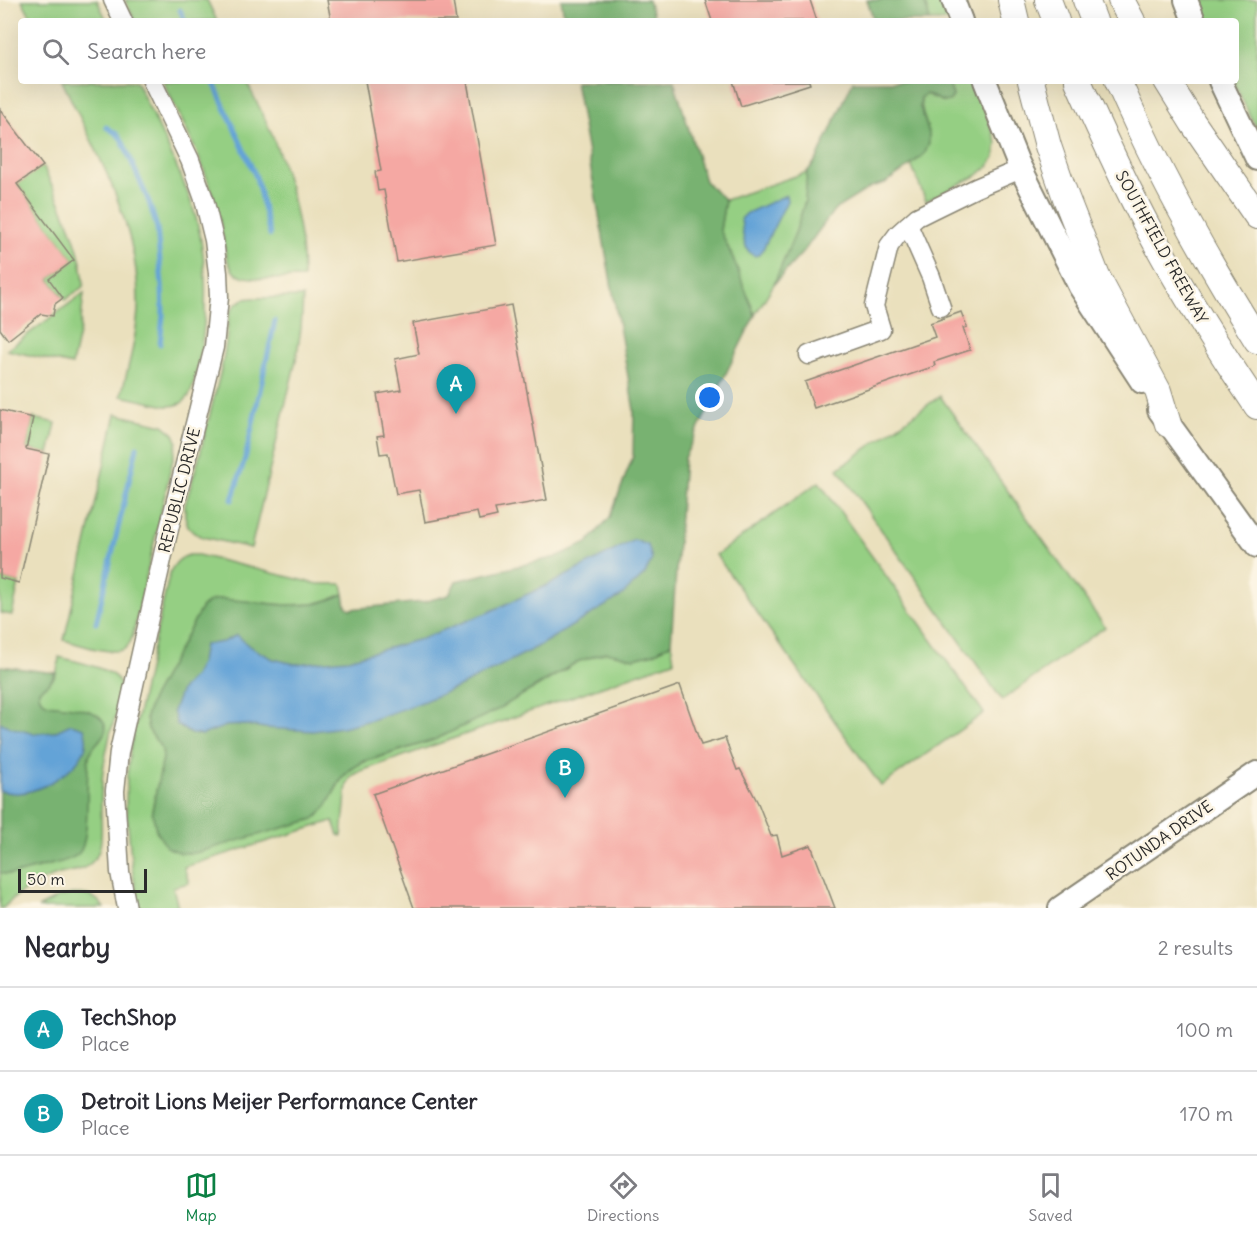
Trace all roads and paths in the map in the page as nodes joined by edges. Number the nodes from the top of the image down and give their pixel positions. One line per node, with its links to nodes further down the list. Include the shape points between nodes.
1 (113, 0): 8 (street)
2 (953, 0): 9 (main road)
3 (1011, 0): 10 (highway)
4 (1048, 0): 11 (highway)
5 (1086, 0): 12 (highway)
6 (1121, 0): 13 (highway)
7 (1186, 0): 14 (main road)
8 (122, 18)
9 (960, 18)
10 (1015, 18)
11 (1055, 18)
12 (1093, 18)
13 (1130, 18)
14 (1193, 18)
15 (153, 84): 33 (street, REPUBLIC DRIVE, via 204,199 214,240 219,297 214,347 118,752 115,790 120,872)
16 (986, 84): 23 (main road)
17 (1031, 84): 30 (highway, via 1048,146 1097,277 1158,391)
18 (1079, 84): 29 (highway, SOUTHFIELD FREEWAY, via 1147,226)
19 (1119, 84): 27 (highway, SOUTHFIELD FREEWAY, via 1181,210)
20 (1169, 84): 24 (highway)
21 (1221, 84): 22 (main road)
22 (1257, 159)
23 (1021, 169): 25 (street, via 939,205); 30 (main road, via 1080,287)
24 (1257, 216)
25 (908, 225): 26 (street, via 932,277); 28 (street, via 889,246 874,306 881,329)
26 (940, 307)
27 (1257, 340)
28 (809, 355)
29 (1257, 406)
30 (1168, 424): 31 (main road)
31 (1257, 546)
32 (1257, 772): 34 (main road, ROTUNDA DRIVE)
33 (127, 908)
34 (1060, 908)

